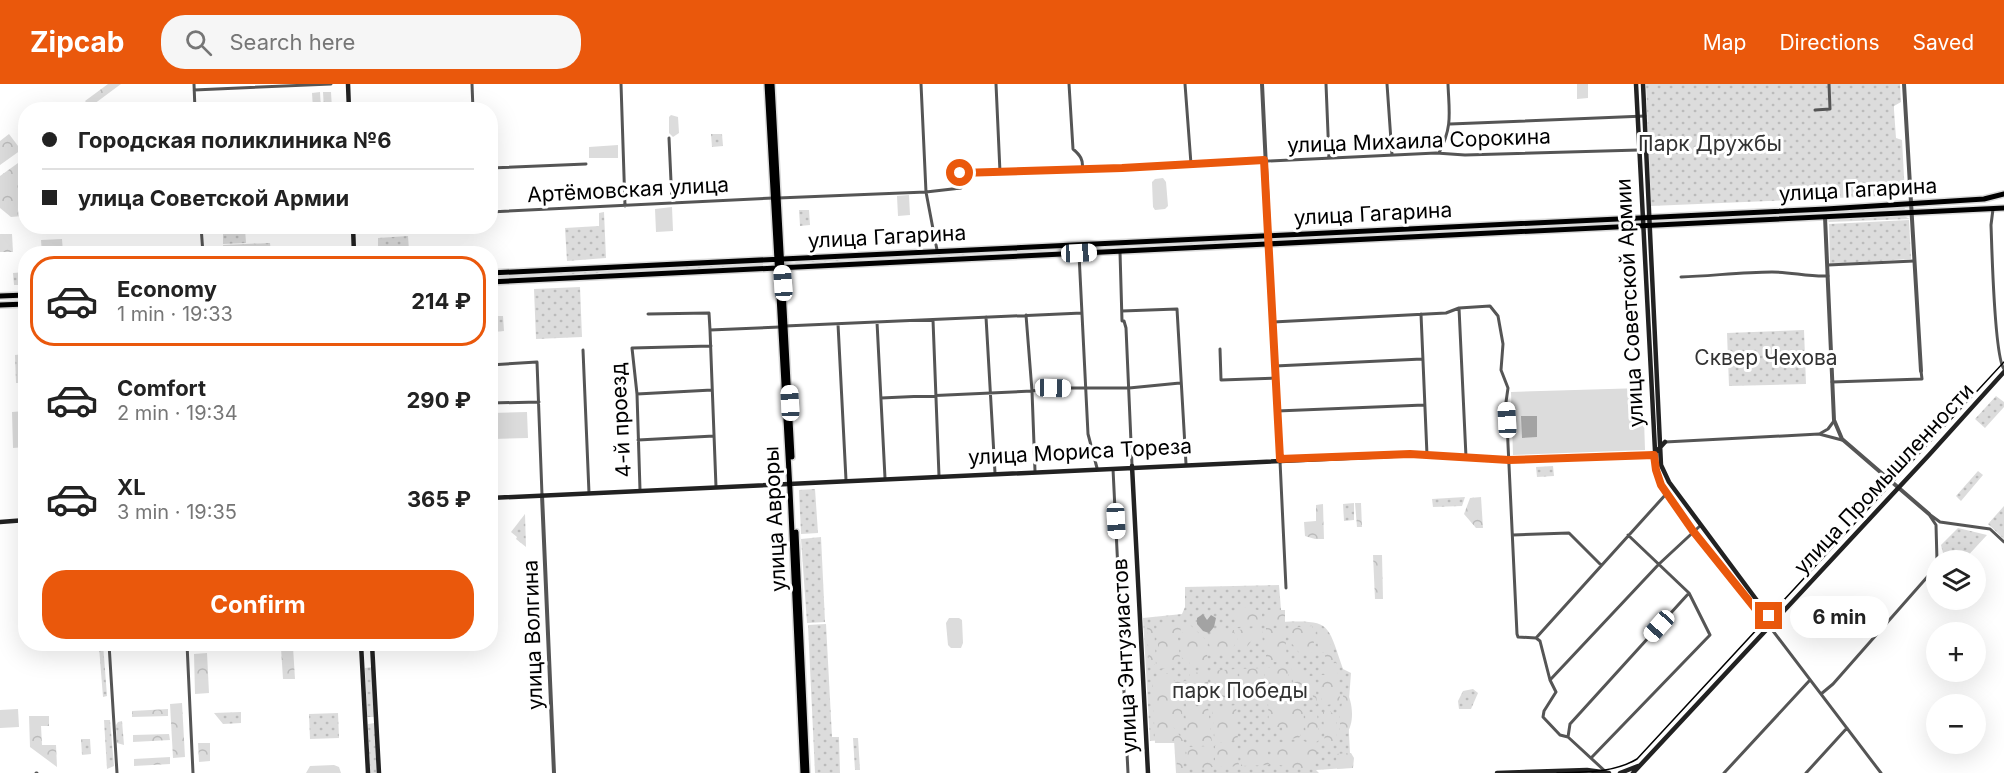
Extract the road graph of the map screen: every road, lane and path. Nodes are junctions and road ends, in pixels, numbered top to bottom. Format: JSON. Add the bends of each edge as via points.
{"nodes":[{"id":1,"x":194,"y":84,"type":"edge"},
{"id":2,"x":331,"y":84,"type":"edge"},
{"id":3,"x":348,"y":84,"type":"edge"},
{"id":4,"x":472,"y":84,"type":"edge"},
{"id":5,"x":621,"y":84,"type":"edge"},
{"id":6,"x":767,"y":84,"type":"edge"},
{"id":7,"x":772,"y":84,"type":"edge"},
{"id":8,"x":921,"y":84,"type":"edge"},
{"id":9,"x":996,"y":84,"type":"edge"},
{"id":10,"x":1069,"y":84,"type":"edge"},
{"id":11,"x":1185,"y":84,"type":"edge"},
{"id":12,"x":1262,"y":84,"type":"edge"},
{"id":13,"x":1326,"y":84,"type":"edge"},
{"id":14,"x":1387,"y":84,"type":"edge"},
{"id":15,"x":1448,"y":84,"type":"edge"},
{"id":16,"x":1636,"y":84,"type":"edge"},
{"id":17,"x":1644,"y":84,"type":"edge"},
{"id":18,"x":1829,"y":84,"type":"edge"},
{"id":19,"x":1904,"y":84,"type":"edge"},
{"id":20,"x":194,"y":90,"type":"junction"},
{"id":21,"x":195,"y":102,"type":"edge"},
{"id":22,"x":349,"y":102,"type":"edge"},
{"id":23,"x":472,"y":102,"type":"edge"},
{"id":24,"x":1815,"y":110,"type":"dead end"},
{"id":25,"x":1638,"y":116,"type":"junction"},
{"id":26,"x":1645,"y":116,"type":"junction"},
{"id":27,"x":1450,"y":124,"type":"junction"},
{"id":28,"x":669,"y":138,"type":"dead end"},
{"id":29,"x":1639,"y":150,"type":"junction"},
{"id":30,"x":1439,"y":153,"type":"junction"},
{"id":31,"x":1392,"y":155,"type":"junction"},
{"id":32,"x":1329,"y":158,"type":"junction"},
{"id":33,"x":1264,"y":160,"type":"junction"},
{"id":34,"x":586,"y":164,"type":"dead end"},
{"id":35,"x":1191,"y":164,"type":"junction"},
{"id":36,"x":498,"y":168,"type":"edge"},
{"id":37,"x":1082,"y":170,"type":"junction"},
{"id":38,"x":1000,"y":172,"type":"junction"},
{"id":39,"x":926,"y":192,"type":"junction"},
{"id":40,"x":2004,"y":194,"type":"edge"},
{"id":41,"x":772,"y":198,"type":"junction"},
{"id":42,"x":672,"y":203,"type":"junction"},
{"id":43,"x":1911,"y":204,"type":"junction"},
{"id":44,"x":625,"y":206,"type":"junction"},
{"id":45,"x":2004,"y":208,"type":"edge"},
{"id":46,"x":1993,"y":209,"type":"junction"},
{"id":47,"x":498,"y":212,"type":"edge"},
{"id":48,"x":1912,"y":212,"type":"junction"},
{"id":49,"x":1642,"y":216,"type":"junction"},
{"id":50,"x":1650,"y":216,"type":"junction"},
{"id":51,"x":1617,"y":217,"type":"junction"},
{"id":52,"x":1825,"y":217,"type":"junction"},
{"id":53,"x":1650,"y":225,"type":"junction"},
{"id":54,"x":1642,"y":226,"type":"junction"},
{"id":55,"x":1618,"y":227,"type":"junction"},
{"id":56,"x":1286,"y":234,"type":"junction"},
{"id":57,"x":1269,"y":235,"type":"junction"},
{"id":58,"x":1269,"y":243,"type":"junction"},
{"id":59,"x":1286,"y":243,"type":"junction"},
{"id":60,"x":1078,"y":244,"type":"junction"},
{"id":61,"x":937,"y":250,"type":"junction"},
{"id":62,"x":1120,"y":251,"type":"junction"},
{"id":63,"x":1079,"y":253,"type":"junction"},
{"id":64,"x":778,"y":259,"type":"junction"},
{"id":65,"x":1914,"y":261,"type":"junction"},
{"id":66,"x":1828,"y":266,"type":"junction"},
{"id":67,"x":779,"y":267,"type":"junction"},
{"id":68,"x":498,"y":273,"type":"edge"},
{"id":69,"x":1828,"y":276,"type":"junction"},
{"id":70,"x":1681,"y":277,"type":"dead end"},
{"id":71,"x":498,"y":282,"type":"edge"},
{"id":72,"x":18,"y":295,"type":"edge"},
{"id":73,"x":0,"y":296,"type":"edge"},
{"id":74,"x":18,"y":304,"type":"edge"},
{"id":75,"x":0,"y":305,"type":"edge"},
{"id":76,"x":1460,"y":309,"type":"junction"},
{"id":77,"x":1122,"y":311,"type":"junction"},
{"id":78,"x":1082,"y":313,"type":"junction"},
{"id":79,"x":648,"y":314,"type":"dead end"},
{"id":80,"x":1421,"y":314,"type":"junction"},
{"id":81,"x":1026,"y":315,"type":"junction"},
{"id":82,"x":986,"y":317,"type":"junction"},
{"id":83,"x":933,"y":320,"type":"junction"},
{"id":84,"x":877,"y":322,"type":"junction"},
{"id":85,"x":1273,"y":322,"type":"junction"},
{"id":86,"x":838,"y":324,"type":"junction"},
{"id":87,"x":782,"y":327,"type":"junction"},
{"id":88,"x":710,"y":330,"type":"junction"},
{"id":89,"x":1655,"y":335,"type":"junction"},
{"id":90,"x":1648,"y":336,"type":"junction"},
{"id":91,"x":711,"y":346,"type":"junction"},
{"id":92,"x":1220,"y":349,"type":"dead end"},
{"id":93,"x":583,"y":350,"type":"dead end"},
{"id":94,"x":1422,"y":358,"type":"junction"},
{"id":95,"x":498,"y":364,"type":"edge"},
{"id":96,"x":1275,"y":366,"type":"junction"},
{"id":97,"x":2004,"y":370,"type":"edge"},
{"id":98,"x":1922,"y":371,"type":"joint"},
{"id":99,"x":1276,"y":378,"type":"junction"},
{"id":100,"x":1832,"y":382,"type":"junction"},
{"id":101,"x":1180,"y":383,"type":"junction"},
{"id":102,"x":1086,"y":388,"type":"junction"},
{"id":103,"x":1129,"y":388,"type":"junction"},
{"id":104,"x":712,"y":390,"type":"junction"},
{"id":105,"x":1032,"y":391,"type":"junction"},
{"id":106,"x":990,"y":393,"type":"junction"},
{"id":107,"x":637,"y":394,"type":"junction"},
{"id":108,"x":936,"y":395,"type":"junction"},
{"id":109,"x":881,"y":398,"type":"junction"},
{"id":110,"x":1651,"y":399,"type":"junction"},
{"id":111,"x":1658,"y":399,"type":"junction"},
{"id":112,"x":539,"y":402,"type":"junction"},
{"id":113,"x":498,"y":403,"type":"edge"},
{"id":114,"x":1424,"y":405,"type":"junction"},
{"id":115,"x":1277,"y":411,"type":"junction"},
{"id":116,"x":1834,"y":420,"type":"junction"},
{"id":117,"x":1814,"y":434,"type":"junction"},
{"id":118,"x":714,"y":436,"type":"junction"},
{"id":119,"x":638,"y":440,"type":"junction"},
{"id":120,"x":1653,"y":440,"type":"junction"},
{"id":121,"x":1846,"y":442,"type":"junction"},
{"id":122,"x":1662,"y":444,"type":"junction"},
{"id":123,"x":1426,"y":455,"type":"junction"},
{"id":124,"x":1652,"y":455,"type":"junction"},
{"id":125,"x":1466,"y":457,"type":"junction"},
{"id":126,"x":1280,"y":459,"type":"junction"},
{"id":127,"x":1509,"y":460,"type":"junction"},
{"id":128,"x":1661,"y":460,"type":"junction"},
{"id":129,"x":1186,"y":464,"type":"junction"},
{"id":130,"x":1132,"y":466,"type":"junction"},
{"id":131,"x":1113,"y":467,"type":"junction"},
{"id":132,"x":1097,"y":468,"type":"junction"},
{"id":133,"x":1035,"y":471,"type":"junction"},
{"id":134,"x":995,"y":473,"type":"junction"},
{"id":135,"x":939,"y":476,"type":"junction"},
{"id":136,"x":885,"y":478,"type":"junction"},
{"id":137,"x":846,"y":480,"type":"junction"},
{"id":138,"x":792,"y":483,"type":"junction"},
{"id":139,"x":716,"y":487,"type":"junction"},
{"id":140,"x":1897,"y":488,"type":"junction"},
{"id":141,"x":640,"y":490,"type":"junction"},
{"id":142,"x":589,"y":493,"type":"junction"},
{"id":143,"x":1667,"y":494,"type":"junction"},
{"id":144,"x":542,"y":495,"type":"junction"},
{"id":145,"x":498,"y":498,"type":"edge"},
{"id":146,"x":1929,"y":514,"type":"junction"},
{"id":147,"x":18,"y":521,"type":"edge"},
{"id":148,"x":0,"y":522,"type":"edge"},
{"id":149,"x":1701,"y":525,"type":"junction"},
{"id":150,"x":1693,"y":531,"type":"junction"},
{"id":151,"x":1513,"y":535,"type":"junction"},
{"id":152,"x":1628,"y":535,"type":"junction"},
{"id":153,"x":2004,"y":542,"type":"edge"},
{"id":154,"x":1719,"y":550,"type":"junction"},
{"id":155,"x":1936,"y":550,"type":"edge"},
{"id":156,"x":1712,"y":556,"type":"junction"},
{"id":157,"x":1659,"y":564,"type":"junction"},
{"id":158,"x":1601,"y":565,"type":"junction"},
{"id":159,"x":1926,"y":578,"type":"edge"},
{"id":160,"x":1286,"y":588,"type":"dead end"},
{"id":161,"x":1689,"y":593,"type":"junction"},
{"id":162,"x":1768,"y":615,"type":"junction"},
{"id":163,"x":1781,"y":615,"type":"junction"},
{"id":164,"x":1770,"y":627,"type":"junction"},
{"id":165,"x":1536,"y":638,"type":"junction"},
{"id":166,"x":109,"y":651,"type":"edge"},
{"id":167,"x":187,"y":651,"type":"edge"},
{"id":168,"x":361,"y":651,"type":"edge"},
{"id":169,"x":372,"y":651,"type":"edge"},
{"id":170,"x":1550,"y":680,"type":"junction"},
{"id":171,"x":1810,"y":680,"type":"junction"},
{"id":172,"x":1821,"y":694,"type":"junction"},
{"id":173,"x":1847,"y":728,"type":"junction"},
{"id":174,"x":1568,"y":737,"type":"junction"},
{"id":175,"x":1592,"y":757,"type":"junction"},
{"id":176,"x":1640,"y":765,"type":"junction"},
{"id":177,"x":1607,"y":772,"type":"edge"},
{"id":178,"x":117,"y":773,"type":"edge"},
{"id":179,"x":193,"y":773,"type":"edge"},
{"id":180,"x":368,"y":773,"type":"edge"},
{"id":181,"x":379,"y":773,"type":"edge"},
{"id":182,"x":554,"y":773,"type":"edge"},
{"id":183,"x":803,"y":773,"type":"edge"},
{"id":184,"x":807,"y":773,"type":"edge"},
{"id":185,"x":1128,"y":773,"type":"edge"},
{"id":186,"x":1148,"y":773,"type":"edge"},
{"id":187,"x":1497,"y":773,"type":"edge"},
{"id":188,"x":1620,"y":773,"type":"edge"},
{"id":189,"x":1633,"y":773,"type":"edge"},
{"id":190,"x":1724,"y":773,"type":"edge"},
{"id":191,"x":1806,"y":773,"type":"edge"},
{"id":192,"x":1881,"y":773,"type":"edge"}],
"edges":[{"from":1,"to":20,"type":"street"},
{"from":2,"to":20,"type":"street"},
{"from":3,"to":22,"type":"main road"},
{"from":4,"to":23,"type":"street"},
{"from":5,"to":44,"type":"street"},
{"from":6,"to":41,"type":"main road","name":"улица Авроры"},
{"from":7,"to":41,"type":"main road","name":"улица Авроры"},
{"from":8,"to":39,"type":"street"},
{"from":9,"to":38,"type":"street"},
{"from":10,"to":37,"type":"street","via":[[1073,149],[1082,160]]},
{"from":11,"to":35,"type":"street"},
{"from":12,"to":33,"type":"street"},
{"from":13,"to":32,"type":"street"},
{"from":14,"to":31,"type":"street"},
{"from":15,"to":27,"type":"street"},
{"from":16,"to":25,"type":"main road","name":"улица Советской Армии"},
{"from":17,"to":26,"type":"main road","name":"улица Советской Армии"},
{"from":18,"to":24,"type":"street","via":[[1830,109]]},
{"from":19,"to":43,"type":"street"},
{"from":20,"to":21,"type":"street"},
{"from":25,"to":26,"type":"street"},
{"from":25,"to":27,"type":"street"},
{"from":25,"to":29,"type":"main road","name":"улица Советской Армии"},
{"from":26,"to":50,"type":"main road","name":"улица Советской Армии"},
{"from":27,"to":30,"type":"street"},
{"from":28,"to":42,"type":"street"},
{"from":29,"to":30,"type":"street","name":"улица Михаила Сорокина"},
{"from":29,"to":49,"type":"main road","name":"улица Советской Армии"},
{"from":30,"to":31,"type":"street","name":"улица Михаила Сорокина"},
{"from":31,"to":32,"type":"street","name":"улица Михаила Сорокина"},
{"from":32,"to":33,"type":"street","name":"улица Михаила Сорокина"},
{"from":33,"to":35,"type":"street","name":"улица Михаила Сорокина"},
{"from":33,"to":57,"type":"street"},
{"from":34,"to":36,"type":"street"},
{"from":35,"to":37,"type":"street","name":"улица Михаила Сорокина"},
{"from":37,"to":38,"type":"street","name":"улица Михаила Сорокина"},
{"from":38,"to":39,"type":"street","name":"улица Михаила Сорокина","via":[[960,173],[961,188]]},
{"from":39,"to":41,"type":"street","name":"Артёмовская улица"},
{"from":39,"to":61,"type":"street"},
{"from":40,"to":43,"type":"main road","name":"улица Гагарина"},
{"from":41,"to":42,"type":"street","name":"Артёмовская улица"},
{"from":41,"to":64,"type":"main road","name":"улица Авроры"},
{"from":42,"to":44,"type":"street","name":"Артёмовская улица"},
{"from":43,"to":48,"type":"street"},
{"from":43,"to":50,"type":"main road","name":"улица Гагарина"},
{"from":44,"to":47,"type":"street","name":"Артёмовская улица"},
{"from":45,"to":46,"type":"main road","name":"улица Гагарина"},
{"from":46,"to":48,"type":"main road","name":"улица Гагарина"},
{"from":46,"to":97,"type":"street","via":[[1996,322]]},
{"from":48,"to":52,"type":"main road","name":"улица Гагарина"},
{"from":48,"to":65,"type":"street"},
{"from":49,"to":50,"type":"main road","name":"улица Гагарина"},
{"from":49,"to":51,"type":"main road","name":"улица Гагарина"},
{"from":49,"to":54,"type":"main road","name":"улица Советской Армии"},
{"from":50,"to":53,"type":"main road","name":"улица Советской Армии"},
{"from":51,"to":55,"type":"main road"},
{"from":51,"to":56,"type":"main road","name":"улица Гагарина"},
{"from":52,"to":53,"type":"main road","name":"улица Гагарина"},
{"from":52,"to":66,"type":"street"},
{"from":53,"to":54,"type":"main road","name":"улица Гагарина"},
{"from":53,"to":89,"type":"main road","name":"улица Советской Армии"},
{"from":54,"to":55,"type":"main road","name":"улица Гагарина"},
{"from":54,"to":90,"type":"main road","name":"улица Советской Армии"},
{"from":55,"to":59,"type":"main road","name":"улица Гагарина"},
{"from":56,"to":57,"type":"main road","name":"улица Гагарина"},
{"from":56,"to":59,"type":"main road"},
{"from":57,"to":58,"type":"street"},
{"from":57,"to":60,"type":"main road","name":"улица Гагарина"},
{"from":58,"to":59,"type":"main road","name":"улица Гагарина"},
{"from":58,"to":62,"type":"main road","name":"улица Гагарина"},
{"from":58,"to":85,"type":"street"},
{"from":60,"to":61,"type":"main road","name":"улица Гагарина"},
{"from":60,"to":63,"type":"main road"},
{"from":61,"to":64,"type":"main road","name":"улица Гагарина"},
{"from":62,"to":63,"type":"main road","name":"улица Гагарина"},
{"from":62,"to":77,"type":"street"},
{"from":63,"to":67,"type":"main road","name":"улица Гагарина"},
{"from":63,"to":78,"type":"street"},
{"from":64,"to":67,"type":"main road","name":"улица Авроры"},
{"from":64,"to":68,"type":"main road","name":"улица Гагарина"},
{"from":65,"to":66,"type":"street"},
{"from":65,"to":98,"type":"street"},
{"from":66,"to":69,"type":"street"},
{"from":67,"to":71,"type":"main road","name":"улица Гагарина"},
{"from":67,"to":87,"type":"main road","name":"улица Авроры"},
{"from":69,"to":70,"type":"street","via":[[1771,272]]},
{"from":69,"to":100,"type":"street"},
{"from":72,"to":73,"type":"main road"},
{"from":74,"to":75,"type":"main road"},
{"from":76,"to":80,"type":"street"},
{"from":76,"to":125,"type":"street"},
{"from":76,"to":127,"type":"street","via":[[1490,306],[1498,316],[1504,346],[1501,370],[1508,388]]},
{"from":77,"to":101,"type":"street","via":[[1177,309]]},
{"from":77,"to":103,"type":"street"},
{"from":78,"to":81,"type":"street"},
{"from":78,"to":102,"type":"street"},
{"from":79,"to":88,"type":"street","via":[[709,313]]},
{"from":80,"to":85,"type":"street"},
{"from":80,"to":94,"type":"street"},
{"from":81,"to":82,"type":"street"},
{"from":81,"to":105,"type":"street"},
{"from":82,"to":83,"type":"street"},
{"from":82,"to":106,"type":"street"},
{"from":83,"to":84,"type":"street"},
{"from":83,"to":108,"type":"street"},
{"from":84,"to":86,"type":"street"},
{"from":84,"to":109,"type":"street"},
{"from":85,"to":96,"type":"street"},
{"from":86,"to":87,"type":"street"},
{"from":86,"to":137,"type":"street"},
{"from":87,"to":88,"type":"street"},
{"from":87,"to":138,"type":"main road","name":"улица Авроры"},
{"from":88,"to":91,"type":"street"},
{"from":89,"to":90,"type":"main road"},
{"from":89,"to":111,"type":"main road","name":"улица Советской Армии"},
{"from":90,"to":110,"type":"main road","name":"улица Советской Армии"},
{"from":91,"to":104,"type":"street"},
{"from":91,"to":107,"type":"street","name":"4-й проезд","via":[[632,348]]},
{"from":92,"to":99,"type":"street","via":[[1221,380]]},
{"from":93,"to":142,"type":"street"},
{"from":94,"to":96,"type":"street"},
{"from":94,"to":114,"type":"street"},
{"from":95,"to":112,"type":"street","via":[[537,362]]},
{"from":96,"to":99,"type":"street"},
{"from":97,"to":140,"type":"main road","name":"улица Промышленности"},
{"from":98,"to":100,"type":"street","via":[[1922,379]]},
{"from":99,"to":115,"type":"street"},
{"from":100,"to":116,"type":"street"},
{"from":101,"to":103,"type":"street"},
{"from":101,"to":129,"type":"street"},
{"from":102,"to":103,"type":"street"},
{"from":102,"to":105,"type":"street"},
{"from":102,"to":132,"type":"street","via":[[1089,441]]},
{"from":103,"to":130,"type":"street"},
{"from":104,"to":107,"type":"street"},
{"from":104,"to":118,"type":"street"},
{"from":105,"to":106,"type":"street"},
{"from":105,"to":133,"type":"street"},
{"from":106,"to":108,"type":"street"},
{"from":106,"to":134,"type":"street"},
{"from":107,"to":119,"type":"street","name":"4-й проезд"},
{"from":108,"to":109,"type":"street"},
{"from":108,"to":135,"type":"street"},
{"from":109,"to":136,"type":"street"},
{"from":110,"to":111,"type":"main road"},
{"from":110,"to":120,"type":"main road","name":"улица Советской Армии"},
{"from":111,"to":122,"type":"main road","name":"улица Советской Армии"},
{"from":112,"to":113,"type":"street"},
{"from":112,"to":144,"type":"street"},
{"from":114,"to":115,"type":"street"},
{"from":114,"to":123,"type":"street"},
{"from":115,"to":126,"type":"street"},
{"from":116,"to":117,"type":"street","via":[[1826,431]]},
{"from":116,"to":121,"type":"street"},
{"from":117,"to":121,"type":"street"},
{"from":117,"to":122,"type":"street"},
{"from":118,"to":119,"type":"street"},
{"from":118,"to":139,"type":"street"},
{"from":119,"to":141,"type":"street","name":"4-й проезд"},
{"from":120,"to":122,"type":"main road"},
{"from":120,"to":124,"type":"main road","name":"улица Советской Армии"},
{"from":121,"to":140,"type":"street"},
{"from":122,"to":124,"type":"main road"},
{"from":122,"to":128,"type":"main road","name":"улица Советской Армии"},
{"from":123,"to":125,"type":"main road","name":"улица Мориса Тореза"},
{"from":123,"to":126,"type":"main road","name":"улица Мориса Тореза"},
{"from":124,"to":127,"type":"main road","name":"улица Мориса Тореза"},
{"from":124,"to":128,"type":"main road"},
{"from":124,"to":143,"type":"main road","name":"улица Советской Армии"},
{"from":125,"to":127,"type":"main road","name":"улица Мориса Тореза"},
{"from":126,"to":129,"type":"main road","name":"улица Мориса Тореза"},
{"from":126,"to":160,"type":"street"},
{"from":127,"to":151,"type":"street"},
{"from":128,"to":149,"type":"main road","name":"улица Советской Армии","via":[[1669,482]]},
{"from":129,"to":130,"type":"main road","name":"улица Мориса Тореза"},
{"from":130,"to":131,"type":"main road","name":"улица Мориса Тореза"},
{"from":130,"to":186,"type":"main road","name":"улица Энтузиастов"},
{"from":131,"to":132,"type":"main road","name":"улица Мориса Тореза"},
{"from":131,"to":185,"type":"street","name":"улица Энтузиастов"},
{"from":132,"to":133,"type":"main road","name":"улица Мориса Тореза"},
{"from":133,"to":134,"type":"main road","name":"улица Мориса Тореза"},
{"from":134,"to":135,"type":"main road","name":"улица Мориса Тореза"},
{"from":135,"to":136,"type":"main road","name":"улица Мориса Тореза"},
{"from":136,"to":137,"type":"main road","name":"улица Мориса Тореза"},
{"from":137,"to":138,"type":"main road","name":"улица Мориса Тореза"},
{"from":138,"to":139,"type":"main road","name":"улица Мориса Тореза"},
{"from":138,"to":183,"type":"main road","name":"улица Авроры"},
{"from":138,"to":184,"type":"main road","name":"улица Авроры"},
{"from":139,"to":141,"type":"main road","name":"улица Мориса Тореза"},
{"from":140,"to":146,"type":"street"},
{"from":140,"to":163,"type":"main road","name":"улица Промышленности"},
{"from":141,"to":142,"type":"main road","name":"улица Мориса Тореза"},
{"from":142,"to":144,"type":"main road","name":"улица Мориса Тореза"},
{"from":143,"to":150,"type":"main road","name":"улица Советской Армии"},
{"from":143,"to":152,"type":"street"},
{"from":144,"to":145,"type":"main road","name":"улица Мориса Тореза"},
{"from":144,"to":182,"type":"street","name":"улица Волгина"},
{"from":146,"to":153,"type":"street","via":[[1940,522],[1990,529]]},
{"from":146,"to":155,"type":"street","via":[[1936,525]]},
{"from":147,"to":148,"type":"main road"},
{"from":149,"to":150,"type":"street"},
{"from":149,"to":154,"type":"main road","name":"улица Советской Армии"},
{"from":150,"to":156,"type":"main road","name":"улица Советской Армии"},
{"from":150,"to":157,"type":"street"},
{"from":151,"to":158,"type":"street","via":[[1569,533]]},
{"from":151,"to":165,"type":"street","via":[[1517,634]]},
{"from":152,"to":157,"type":"street"},
{"from":152,"to":158,"type":"street"},
{"from":154,"to":156,"type":"main road"},
{"from":154,"to":162,"type":"main road","name":"улица Советской Армии"},
{"from":156,"to":164,"type":"main road","name":"улица Советской Армии"},
{"from":157,"to":161,"type":"street"},
{"from":157,"to":170,"type":"street"},
{"from":158,"to":165,"type":"street"},
{"from":159,"to":172,"type":"street"},
{"from":161,"to":174,"type":"street","via":[[1570,724]]},
{"from":161,"to":175,"type":"street","via":[[1710,635]]},
{"from":162,"to":163,"type":"main road"},
{"from":162,"to":164,"type":"main road","name":"улица Советской Армии"},
{"from":163,"to":164,"type":"main road","name":"улица Промышленности"},
{"from":164,"to":171,"type":"street","name":"улица Советской Армии"},
{"from":164,"to":176,"type":"main road","name":"улица Промышленности"},
{"from":165,"to":170,"type":"street"},
{"from":166,"to":178,"type":"street"},
{"from":167,"to":179,"type":"street"},
{"from":168,"to":180,"type":"main road"},
{"from":169,"to":181,"type":"main road"},
{"from":170,"to":174,"type":"street","via":[[1556,692],[1543,717],[1560,735]]},
{"from":171,"to":172,"type":"street","name":"улица Советской Армии"},
{"from":171,"to":190,"type":"street"},
{"from":172,"to":173,"type":"street","name":"улица Советской Армии"},
{"from":173,"to":191,"type":"street"},
{"from":173,"to":192,"type":"street","name":"улица Советской Армии"},
{"from":174,"to":175,"type":"street"},
{"from":175,"to":177,"type":"street"},
{"from":176,"to":188,"type":"main road","name":"улица Промышленности"},
{"from":176,"to":189,"type":"main road","name":"улица Промышленности"},
{"from":177,"to":187,"type":"main road"}]}
